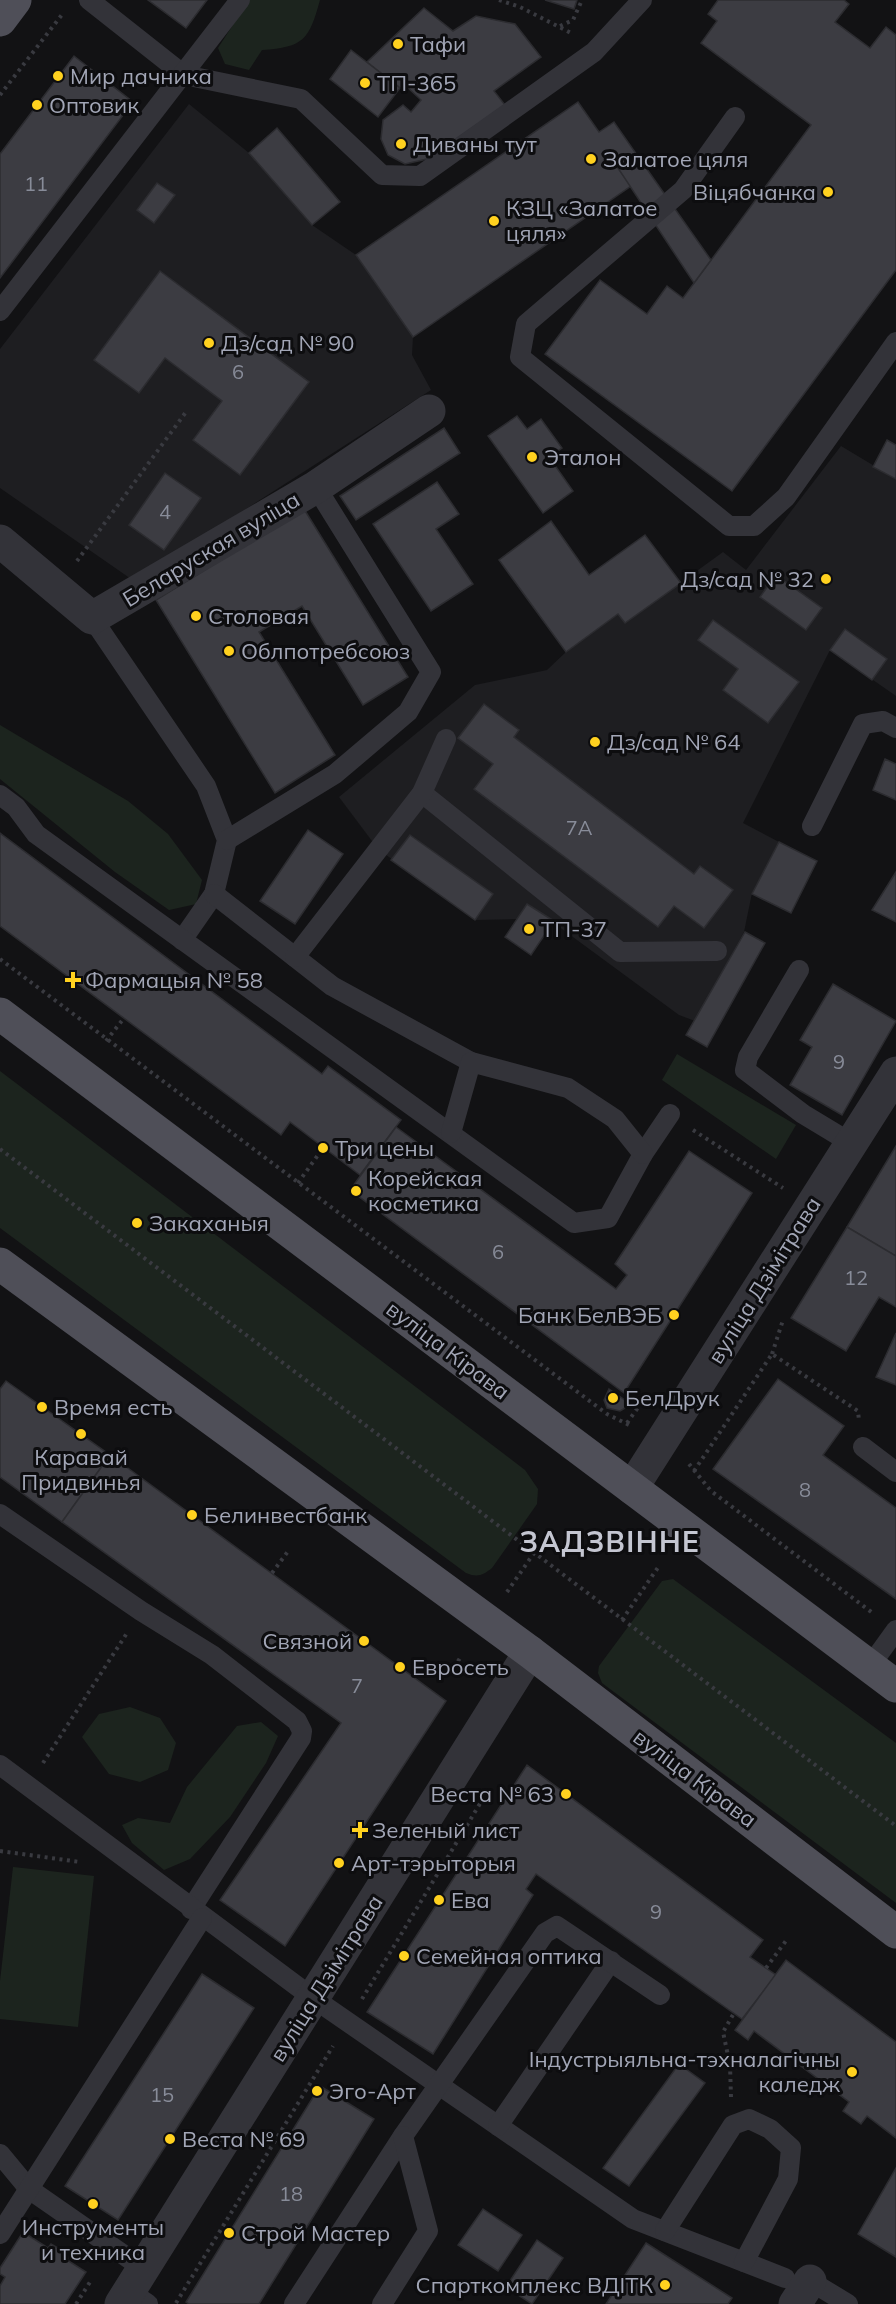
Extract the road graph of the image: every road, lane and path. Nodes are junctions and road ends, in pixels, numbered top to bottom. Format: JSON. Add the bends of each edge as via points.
{"nodes":[{"id":1,"x":15,"y":0,"type":"edge"},
{"id":2,"x":89,"y":0,"type":"edge"},
{"id":3,"x":240,"y":0,"type":"edge"},
{"id":4,"x":499,"y":0,"type":"edge"},
{"id":5,"x":582,"y":0,"type":"edge"},
{"id":6,"x":642,"y":0,"type":"edge"},
{"id":7,"x":67,"y":9,"type":"dead end"},
{"id":8,"x":0,"y":20,"type":"edge"},
{"id":9,"x":559,"y":26,"type":"junction"},
{"id":10,"x":594,"y":52,"type":"junction"},
{"id":11,"x":184,"y":75,"type":"junction"},
{"id":12,"x":0,"y":95,"type":"edge"},
{"id":13,"x":735,"y":117,"type":"dead end"},
{"id":14,"x":0,"y":311,"type":"edge"},
{"id":15,"x":896,"y":342,"type":"edge"},
{"id":16,"x":429,"y":411,"type":"dead end"},
{"id":17,"x":186,"y":412,"type":"dead end"},
{"id":18,"x":316,"y":487,"type":"junction"},
{"id":19,"x":0,"y":541,"type":"edge"},
{"id":20,"x":56,"y":588,"type":"junction"},
{"id":21,"x":92,"y":618,"type":"junction"},
{"id":22,"x":896,"y":728,"type":"edge"},
{"id":23,"x":446,"y":740,"type":"dead end"},
{"id":24,"x":422,"y":793,"type":"junction"},
{"id":25,"x":0,"y":795,"type":"edge"},
{"id":26,"x":812,"y":826,"type":"dead end"},
{"id":27,"x":227,"y":840,"type":"junction"},
{"id":28,"x":214,"y":894,"type":"junction"},
{"id":29,"x":182,"y":940,"type":"junction"},
{"id":30,"x":717,"y":951,"type":"dead end"},
{"id":31,"x":295,"y":957,"type":"junction"},
{"id":32,"x":0,"y":959,"type":"edge"},
{"id":33,"x":799,"y":970,"type":"dead end"},
{"id":34,"x":0,"y":1014,"type":"edge"},
{"id":35,"x":124,"y":1018,"type":"dead end"},
{"id":36,"x":106,"y":1041,"type":"junction"},
{"id":37,"x":471,"y":1062,"type":"junction"},
{"id":38,"x":896,"y":1073,"type":"edge"},
{"id":39,"x":670,"y":1114,"type":"joint"},
{"id":40,"x":451,"y":1133,"type":"junction"},
{"id":41,"x":851,"y":1143,"type":"junction"},
{"id":42,"x":323,"y":1148,"type":"dead end"},
{"id":43,"x":0,"y":1149,"type":"edge"},
{"id":44,"x":643,"y":1154,"type":"junction"},
{"id":45,"x":298,"y":1183,"type":"junction"},
{"id":46,"x":789,"y":1192,"type":"dead end"},
{"id":47,"x":0,"y":1264,"type":"edge"},
{"id":48,"x":637,"y":1430,"type":"dead end"},
{"id":49,"x":862,"y":1448,"type":"joint"},
{"id":50,"x":689,"y":1464,"type":"dead end"},
{"id":51,"x":694,"y":1471,"type":"junction"},
{"id":52,"x":896,"y":1472,"type":"edge"},
{"id":53,"x":632,"y":1488,"type":"junction"},
{"id":54,"x":0,"y":1514,"type":"edge"},
{"id":55,"x":289,"y":1550,"type":"dead end"},
{"id":56,"x":534,"y":1553,"type":"junction"},
{"id":57,"x":659,"y":1566,"type":"dead end"},
{"id":58,"x":272,"y":1573,"type":"dead end"},
{"id":59,"x":501,"y":1600,"type":"dead end"},
{"id":60,"x":141,"y":1611,"type":"junction"},
{"id":61,"x":622,"y":1620,"type":"junction"},
{"id":62,"x":896,"y":1630,"type":"edge"},
{"id":63,"x":530,"y":1652,"type":"junction"},
{"id":64,"x":460,"y":1658,"type":"dead end"},
{"id":65,"x":870,"y":1666,"type":"junction"},
{"id":66,"x":450,"y":1674,"type":"dead end"},
{"id":67,"x":896,"y":1686,"type":"edge"},
{"id":68,"x":0,"y":1765,"type":"edge"},
{"id":69,"x":28,"y":1787,"type":"junction"},
{"id":70,"x":896,"y":1826,"type":"edge"},
{"id":71,"x":0,"y":1851,"type":"edge"},
{"id":72,"x":138,"y":1869,"type":"junction"},
{"id":73,"x":197,"y":1914,"type":"junction"},
{"id":74,"x":896,"y":1932,"type":"edge"},
{"id":75,"x":788,"y":1938,"type":"dead end"},
{"id":76,"x":611,"y":1961,"type":"junction"},
{"id":77,"x":766,"y":1968,"type":"dead end"},
{"id":78,"x":660,"y":1995,"type":"dead end"},
{"id":79,"x":313,"y":1998,"type":"junction"},
{"id":80,"x":734,"y":2013,"type":"dead end"},
{"id":81,"x":440,"y":2085,"type":"junction"},
{"id":82,"x":732,"y":2125,"type":"junction"},
{"id":83,"x":498,"y":2126,"type":"junction"},
{"id":84,"x":403,"y":2136,"type":"junction"},
{"id":85,"x":0,"y":2154,"type":"edge"},
{"id":86,"x":29,"y":2189,"type":"junction"},
{"id":87,"x":665,"y":2232,"type":"junction"},
{"id":88,"x":0,"y":2234,"type":"edge"},
{"id":89,"x":744,"y":2262,"type":"junction"},
{"id":90,"x":797,"y":2288,"type":"edge"},
{"id":91,"x":136,"y":2292,"type":"edge"},
{"id":92,"x":294,"y":2304,"type":"edge"},
{"id":93,"x":382,"y":2304,"type":"edge"},
{"id":94,"x":848,"y":2304,"type":"edge"}],
"edges":[{"from":1,"to":8,"type":"main road"},
{"from":2,"to":11,"type":"lane"},
{"from":3,"to":11,"type":"lane"},
{"from":4,"to":9,"type":"path"},
{"from":5,"to":9,"type":"path","via":[[573,20]]},
{"from":6,"to":10,"type":"lane"},
{"from":7,"to":12,"type":"path"},
{"from":9,"to":10,"type":"path"},
{"from":10,"to":11,"type":"lane","via":[[420,177],[382,175],[301,99]]},
{"from":11,"to":14,"type":"lane"},
{"from":13,"to":15,"type":"lane","via":[[683,190],[526,324],[520,357],[729,526],[754,526],[786,497]]},
{"from":16,"to":18,"type":"street","name":"Беларуская вуліца"},
{"from":17,"to":20,"type":"path"},
{"from":18,"to":21,"type":"street","name":"Беларуская вуліца"},
{"from":18,"to":27,"type":"lane","via":[[430,672],[408,712],[335,774]]},
{"from":19,"to":20,"type":"street"},
{"from":20,"to":21,"type":"street"},
{"from":21,"to":27,"type":"lane","via":[[206,786]]},
{"from":22,"to":26,"type":"lane","via":[[883,721],[863,724]]},
{"from":23,"to":24,"type":"lane"},
{"from":24,"to":30,"type":"lane","via":[[620,952]]},
{"from":24,"to":31,"type":"lane"},
{"from":25,"to":29,"type":"lane","via":[[16,807],[36,834]]},
{"from":27,"to":28,"type":"lane"},
{"from":28,"to":29,"type":"lane"},
{"from":28,"to":31,"type":"lane"},
{"from":29,"to":40,"type":"lane"},
{"from":31,"to":37,"type":"lane","via":[[332,986]]},
{"from":32,"to":36,"type":"path"},
{"from":33,"to":41,"type":"lane","via":[[748,1057],[745,1070],[803,1114]]},
{"from":34,"to":53,"type":"main road","name":"вуліца Кірава"},
{"from":35,"to":36,"type":"path"},
{"from":36,"to":45,"type":"path"},
{"from":37,"to":40,"type":"lane"},
{"from":37,"to":44,"type":"lane","via":[[568,1088],[615,1119]]},
{"from":38,"to":41,"type":"street","name":"вуліца Дзімітрава"},
{"from":39,"to":44,"type":"lane"},
{"from":39,"to":46,"type":"path"},
{"from":40,"to":44,"type":"lane","via":[[574,1222],[608,1218]]},
{"from":41,"to":53,"type":"street","name":"вуліца Дзімітрава"},
{"from":42,"to":45,"type":"path"},
{"from":43,"to":56,"type":"path"},
{"from":45,"to":48,"type":"path","via":[[607,1414]]},
{"from":47,"to":63,"type":"main road","name":"вуліца Кірава"},
{"from":49,"to":51,"type":"path","via":[[858,1411],[772,1354]]},
{"from":49,"to":52,"type":"lane"},
{"from":50,"to":51,"type":"path"},
{"from":51,"to":62,"type":"path","via":[[711,1491]]},
{"from":53,"to":65,"type":"main road","name":"вуліца Кірава"},
{"from":54,"to":60,"type":"lane"},
{"from":55,"to":58,"type":"path"},
{"from":56,"to":59,"type":"path"},
{"from":56,"to":61,"type":"path"},
{"from":57,"to":61,"type":"path"},
{"from":60,"to":69,"type":"path"},
{"from":60,"to":73,"type":"lane","via":[[229,1668],[297,1721],[302,1731]]},
{"from":61,"to":70,"type":"path"},
{"from":62,"to":65,"type":"lane"},
{"from":63,"to":74,"type":"main road","name":"вуліца Кірава"},
{"from":63,"to":79,"type":"street","name":"вуліца Дзімітрава"},
{"from":64,"to":66,"type":"path"},
{"from":65,"to":67,"type":"main road","name":"вуліца Кірава"},
{"from":68,"to":69,"type":"lane"},
{"from":69,"to":72,"type":"lane"},
{"from":71,"to":72,"type":"path"},
{"from":72,"to":73,"type":"lane"},
{"from":73,"to":79,"type":"lane"},
{"from":73,"to":86,"type":"lane"},
{"from":75,"to":77,"type":"path"},
{"from":76,"to":78,"type":"lane"},
{"from":76,"to":81,"type":"lane","via":[[557,1926],[545,1933]]},
{"from":76,"to":83,"type":"lane"},
{"from":79,"to":81,"type":"lane"},
{"from":79,"to":91,"type":"street","name":"вуліца Дзімітрава"},
{"from":80,"to":82,"type":"path","via":[[723,2032],[730,2065]]},
{"from":81,"to":83,"type":"lane"},
{"from":81,"to":84,"type":"lane"},
{"from":82,"to":87,"type":"lane"},
{"from":82,"to":89,"type":"lane","via":[[749,2119],[770,2129],[791,2148],[788,2179]]},
{"from":83,"to":87,"type":"lane","via":[[633,2219]]},
{"from":84,"to":92,"type":"lane"},
{"from":84,"to":93,"type":"lane","via":[[428,2231]]},
{"from":85,"to":86,"type":"lane"},
{"from":86,"to":88,"type":"lane"},
{"from":86,"to":91,"type":"lane"},
{"from":87,"to":89,"type":"lane"},
{"from":89,"to":90,"type":"lane"},
{"from":90,"to":94,"type":"lane"}]}
